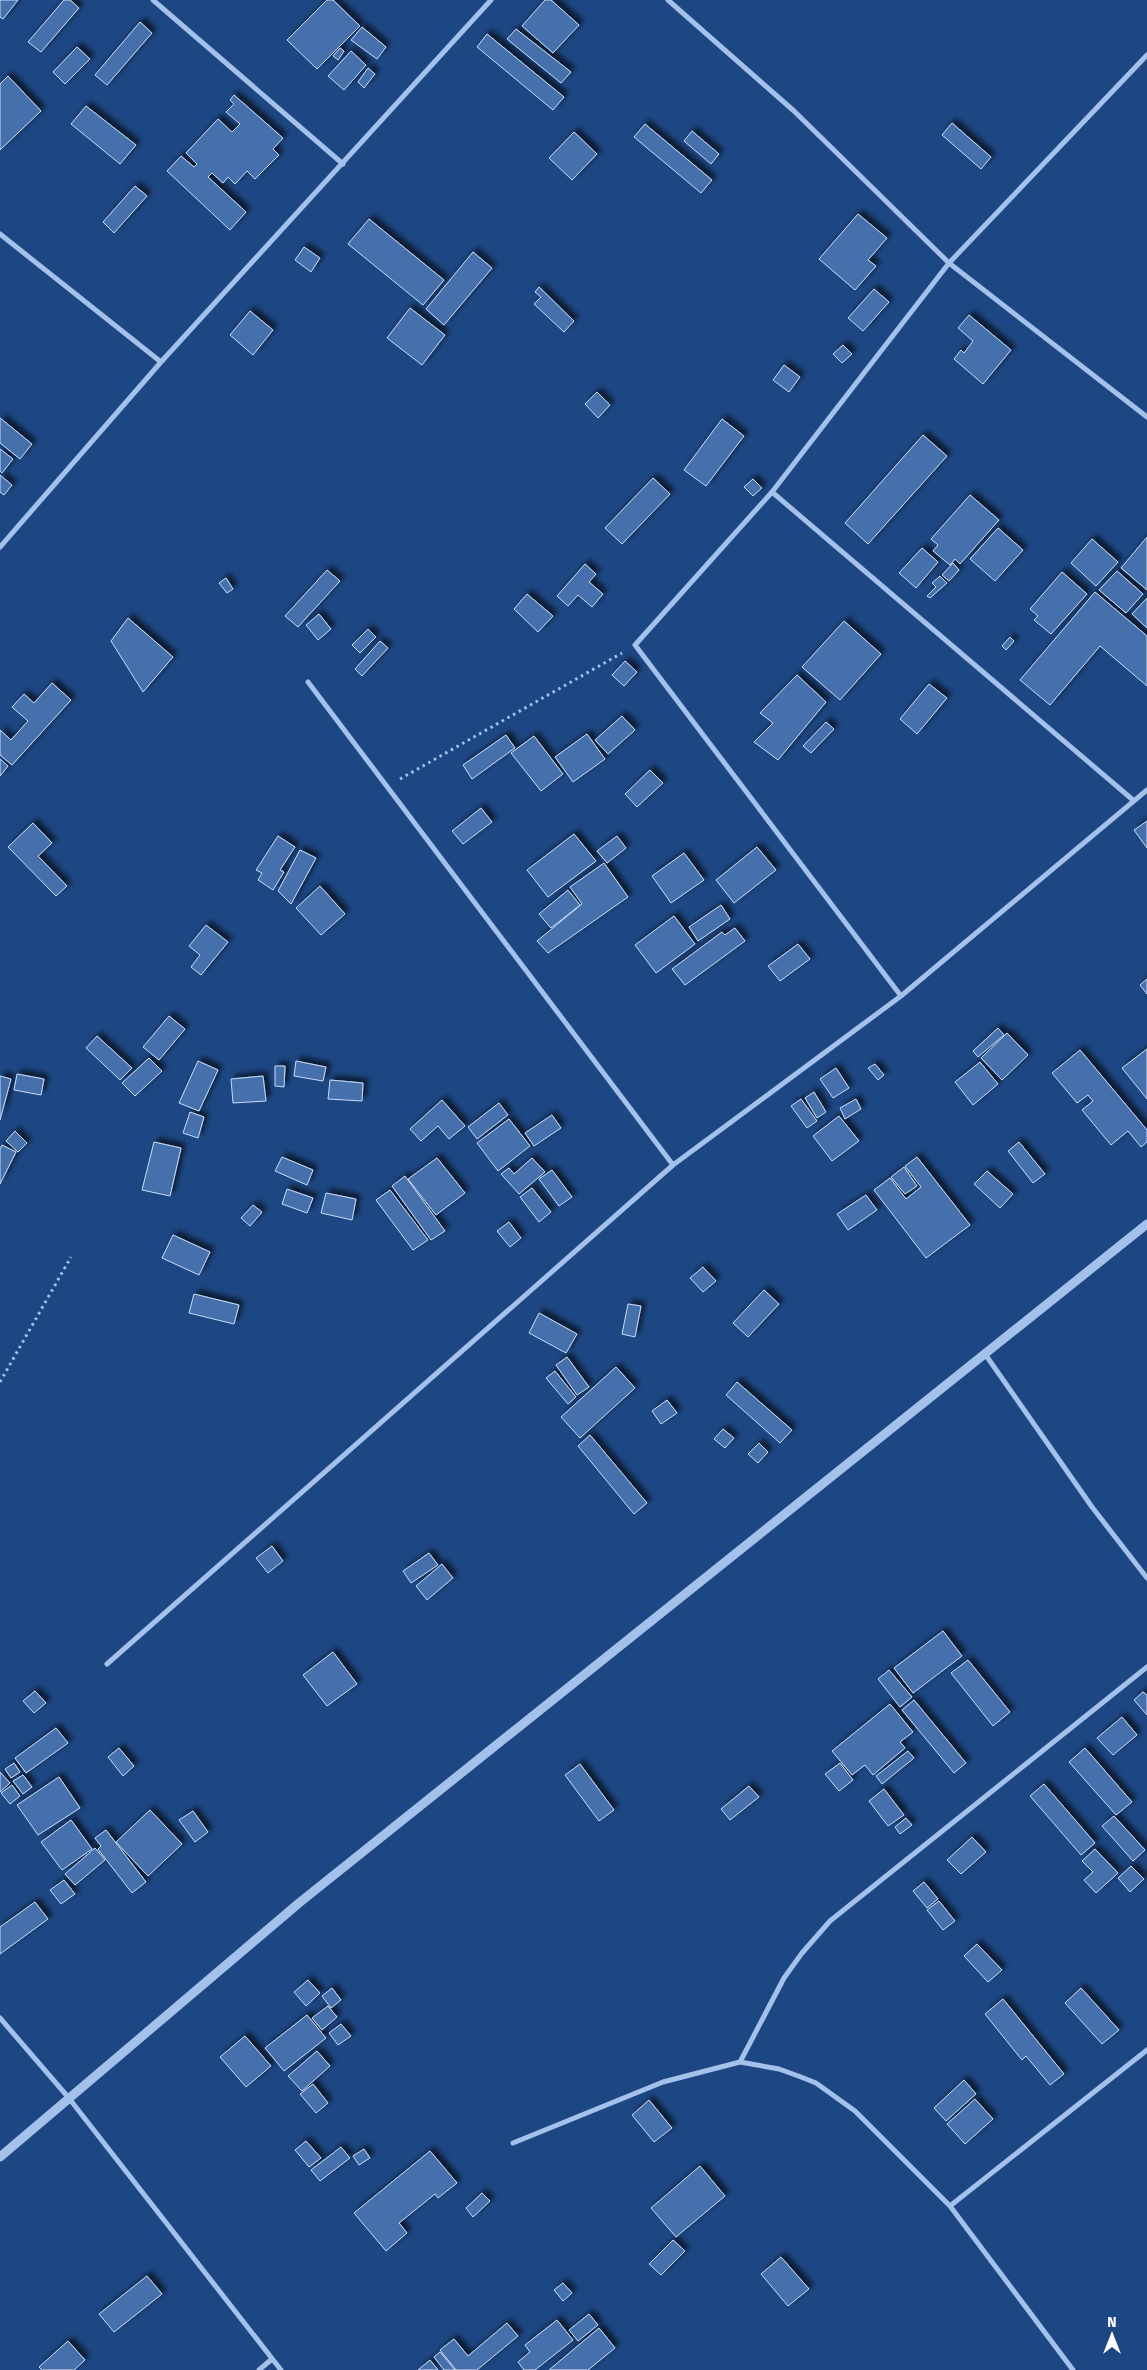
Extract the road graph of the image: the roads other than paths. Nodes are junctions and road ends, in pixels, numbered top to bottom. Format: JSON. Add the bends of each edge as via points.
{"nodes":[{"id":1,"x":153,"y":0,"type":"edge"},
{"id":2,"x":492,"y":0,"type":"edge"},
{"id":3,"x":668,"y":0,"type":"edge"},
{"id":4,"x":1147,"y":55,"type":"edge"},
{"id":5,"x":342,"y":164,"type":"junction"},
{"id":6,"x":0,"y":234,"type":"edge"},
{"id":7,"x":949,"y":263,"type":"junction"},
{"id":8,"x":161,"y":362,"type":"junction"},
{"id":9,"x":1147,"y":417,"type":"edge"},
{"id":10,"x":772,"y":492,"type":"junction"},
{"id":11,"x":0,"y":547,"type":"edge"},
{"id":12,"x":308,"y":682,"type":"dead end"},
{"id":13,"x":1147,"y":790,"type":"edge"},
{"id":14,"x":1133,"y":800,"type":"junction"},
{"id":15,"x":901,"y":996,"type":"junction"},
{"id":16,"x":672,"y":1165,"type":"junction"},
{"id":17,"x":1147,"y":1224,"type":"edge"},
{"id":18,"x":985,"y":1354,"type":"junction"},
{"id":19,"x":1147,"y":1578,"type":"edge"},
{"id":20,"x":107,"y":1664,"type":"dead end"},
{"id":21,"x":1147,"y":1667,"type":"edge"},
{"id":22,"x":0,"y":2018,"type":"edge"},
{"id":23,"x":1147,"y":2050,"type":"edge"},
{"id":24,"x":740,"y":2062,"type":"junction"},
{"id":25,"x":68,"y":2097,"type":"junction"},
{"id":26,"x":513,"y":2142,"type":"dead end"},
{"id":27,"x":0,"y":2157,"type":"edge"},
{"id":28,"x":950,"y":2206,"type":"junction"},
{"id":29,"x":272,"y":2359,"type":"junction"},
{"id":30,"x":259,"y":2370,"type":"edge"},
{"id":31,"x":281,"y":2370,"type":"edge"},
{"id":32,"x":1073,"y":2370,"type":"edge"}],
"edges":[{"from":1,"to":5,"type":"street"},
{"from":2,"to":5,"type":"street"},
{"from":3,"to":7,"type":"street","via":[[794,111]]},
{"from":4,"to":7,"type":"street"},
{"from":5,"to":8,"type":"street"},
{"from":6,"to":8,"type":"street"},
{"from":7,"to":9,"type":"street"},
{"from":7,"to":10,"type":"street"},
{"from":8,"to":11,"type":"street"},
{"from":10,"to":14,"type":"street"},
{"from":10,"to":15,"type":"street","via":[[635,646]]},
{"from":12,"to":16,"type":"street"},
{"from":13,"to":14,"type":"street"},
{"from":14,"to":15,"type":"street"},
{"from":15,"to":16,"type":"street"},
{"from":16,"to":20,"type":"street"},
{"from":17,"to":18,"type":"street"},
{"from":18,"to":19,"type":"street","via":[[1092,1507]]},
{"from":18,"to":25,"type":"street","via":[[299,1903]]},
{"from":21,"to":24,"type":"street","via":[[830,1921],[784,1978]]},
{"from":22,"to":25,"type":"street"},
{"from":23,"to":28,"type":"street"},
{"from":24,"to":26,"type":"street","via":[[663,2082]]},
{"from":24,"to":28,"type":"street","via":[[779,2069],[816,2084],[855,2112]]},
{"from":25,"to":27,"type":"street"},
{"from":25,"to":29,"type":"street"},
{"from":28,"to":32,"type":"street"},
{"from":29,"to":30,"type":"street"},
{"from":29,"to":31,"type":"street"}]}
